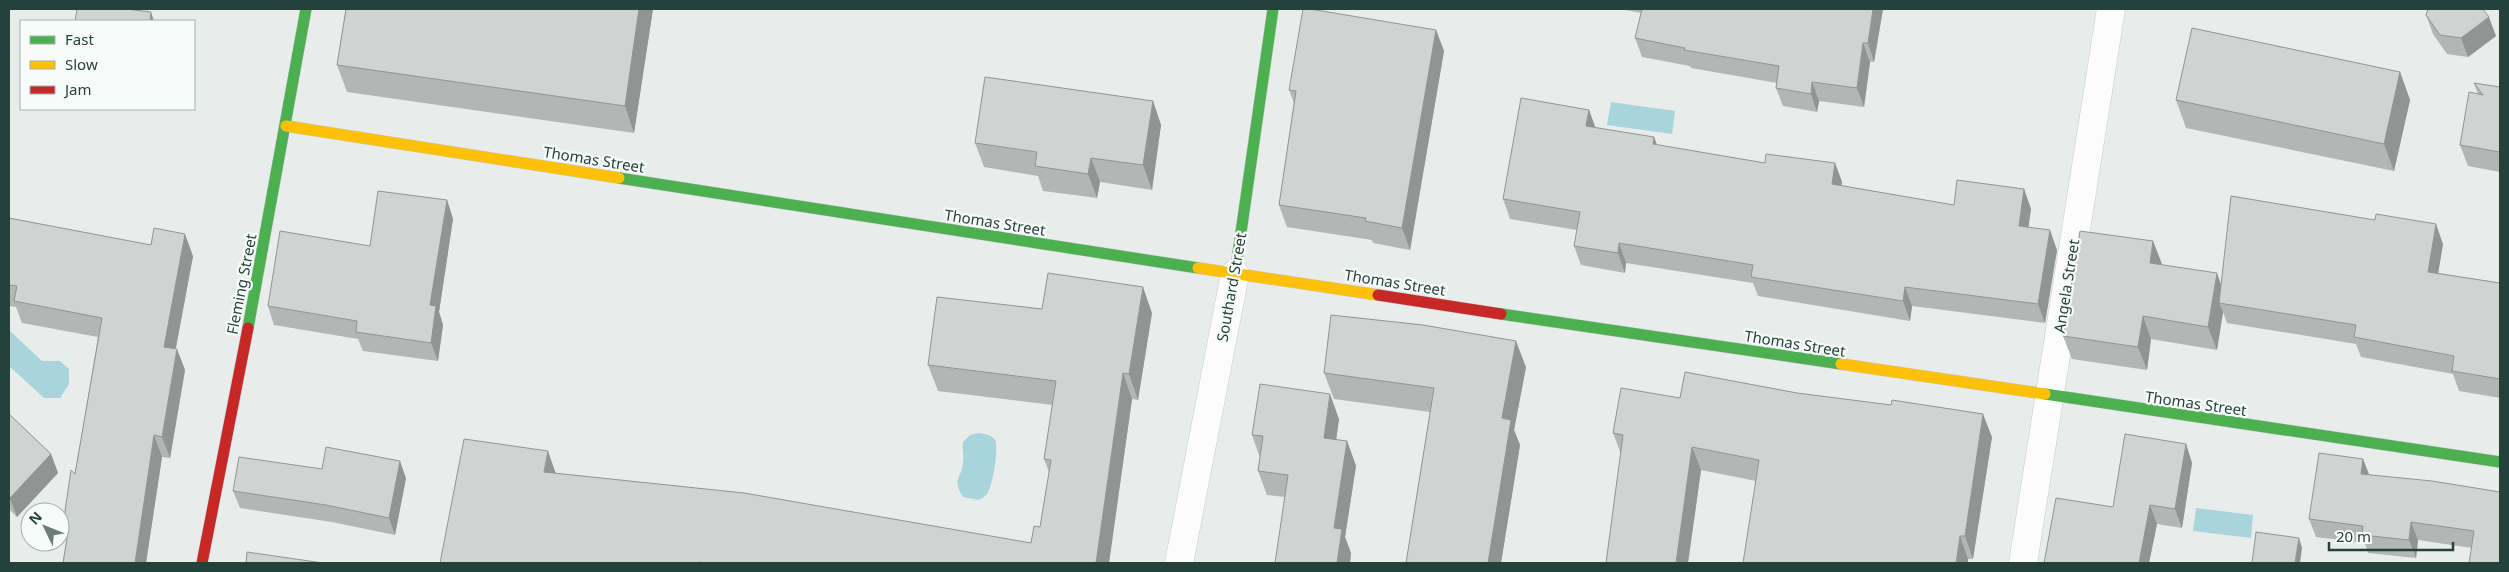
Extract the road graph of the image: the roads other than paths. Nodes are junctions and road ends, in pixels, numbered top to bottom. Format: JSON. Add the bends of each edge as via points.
{"nodes":[{"id":1,"x":306,"y":9,"type":"edge"},
{"id":2,"x":1273,"y":9,"type":"edge"},
{"id":3,"x":2112,"y":9,"type":"edge"},
{"id":4,"x":286,"y":126,"type":"junction"},
{"id":5,"x":1235,"y":274,"type":"junction"},
{"id":6,"x":2048,"y":396,"type":"junction"},
{"id":7,"x":2500,"y":462,"type":"edge"},
{"id":8,"x":202,"y":563,"type":"edge"},
{"id":9,"x":1178,"y":563,"type":"edge"},
{"id":10,"x":2023,"y":563,"type":"edge"}],
"edges":[{"from":1,"to":4,"type":"street","name":"Fleming Street"},
{"from":2,"to":5,"type":"street","name":"Southard Street"},
{"from":3,"to":6,"type":"street","name":"Angela Street"},
{"from":4,"to":5,"type":"street","name":"Thomas Street"},
{"from":4,"to":8,"type":"street","name":"Fleming Street"},
{"from":5,"to":6,"type":"street","name":"Thomas Street"},
{"from":5,"to":9,"type":"street","name":"Southard Street"},
{"from":6,"to":7,"type":"street","name":"Thomas Street"},
{"from":6,"to":10,"type":"street","name":"Angela Street"}]}
